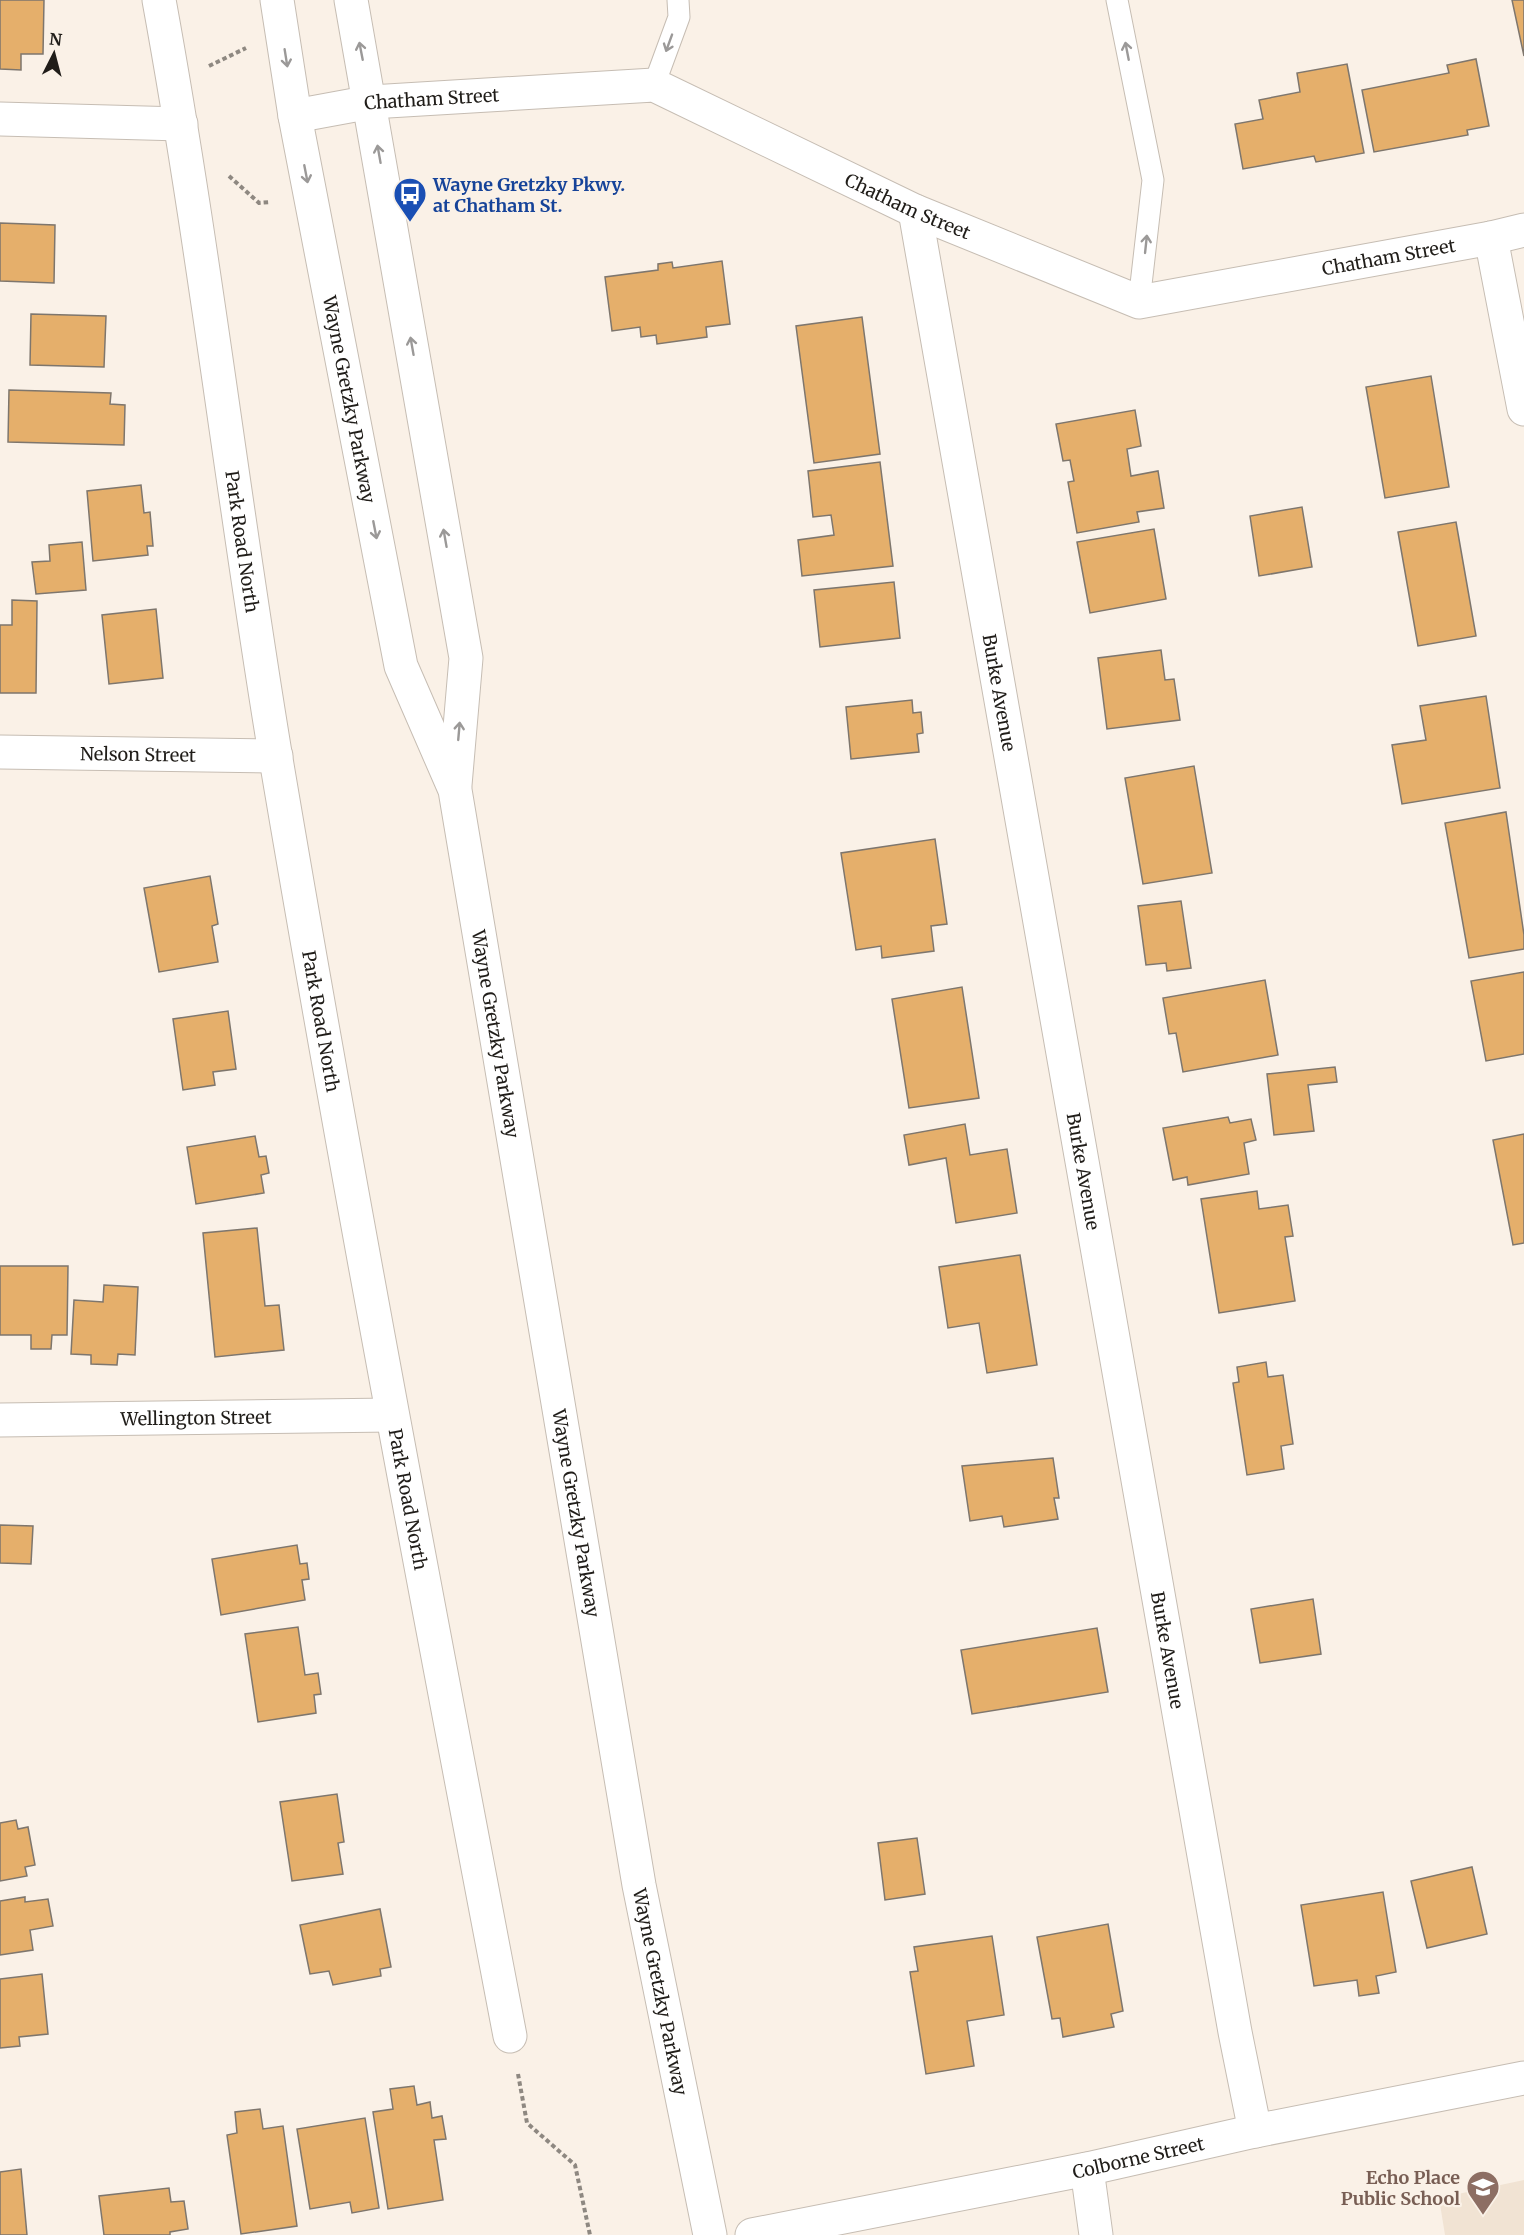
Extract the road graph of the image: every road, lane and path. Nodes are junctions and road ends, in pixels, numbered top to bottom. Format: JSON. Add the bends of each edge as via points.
{"nodes":[{"id":1,"x":159,"y":0,"type":"edge"},
{"id":2,"x":277,"y":0,"type":"edge"},
{"id":3,"x":351,"y":0,"type":"edge"},
{"id":4,"x":678,"y":0,"type":"edge"},
{"id":5,"x":1117,"y":0,"type":"edge"},
{"id":6,"x":282,"y":32,"type":"junction"},
{"id":7,"x":174,"y":82,"type":"junction"},
{"id":8,"x":654,"y":85,"type":"junction"},
{"id":9,"x":371,"y":102,"type":"junction"},
{"id":10,"x":295,"y":116,"type":"junction"},
{"id":11,"x":0,"y":119,"type":"edge"},
{"id":12,"x":182,"y":133,"type":"junction"},
{"id":13,"x":311,"y":196,"type":"junction"},
{"id":14,"x":915,"y":211,"type":"junction"},
{"id":15,"x":1524,"y":230,"type":"edge"},
{"id":16,"x":1491,"y":238,"type":"junction"},
{"id":17,"x":1139,"y":302,"type":"junction"},
{"id":18,"x":1524,"y":409,"type":"edge"},
{"id":19,"x":0,"y":752,"type":"edge"},
{"id":20,"x":276,"y":756,"type":"junction"},
{"id":21,"x":454,"y":790,"type":"junction"},
{"id":22,"x":392,"y":1415,"type":"junction"},
{"id":23,"x":0,"y":1420,"type":"edge"},
{"id":24,"x":510,"y":2036,"type":"joint"},
{"id":25,"x":1524,"y":2078,"type":"edge"},
{"id":26,"x":1255,"y":2131,"type":"junction"},
{"id":27,"x":1087,"y":2169,"type":"junction"},
{"id":28,"x":590,"y":2235,"type":"edge"},
{"id":29,"x":710,"y":2235,"type":"edge"},
{"id":30,"x":752,"y":2235,"type":"edge"},
{"id":31,"x":1096,"y":2235,"type":"edge"}],
"edges":[{"from":1,"to":7,"type":"street","name":"Park Road North"},
{"from":2,"to":6,"type":"street","name":"Wayne Gretzky Parkway"},
{"from":9,"to":3,"type":"street","name":"Wayne Gretzky Parkway","one_way":true},
{"from":4,"to":8,"type":"lane","one_way":true,"via":[[679,17]]},
{"from":17,"to":5,"type":"lane","one_way":true,"via":[[1153,180]]},
{"from":6,"to":7,"type":"path"},
{"from":6,"to":10,"type":"street","name":"Wayne Gretzky Parkway","one_way":true},
{"from":7,"to":12,"type":"street","name":"Park Road North"},
{"from":8,"to":9,"type":"street","name":"Chatham Street"},
{"from":8,"to":14,"type":"street","name":"Chatham Street"},
{"from":9,"to":10,"type":"street","name":"Chatham Street"},
{"from":21,"to":9,"type":"street","name":"Wayne Gretzky Parkway","one_way":true,"via":[[466,658]]},
{"from":10,"to":13,"type":"street","name":"Wayne Gretzky Parkway","one_way":true},
{"from":11,"to":12,"type":"street"},
{"from":12,"to":13,"type":"path","via":[[259,203]]},
{"from":12,"to":20,"type":"street","name":"Park Road North"},
{"from":13,"to":21,"type":"street","name":"Wayne Gretzky Parkway","one_way":true,"via":[[401,666]]},
{"from":14,"to":17,"type":"street","name":"Chatham Street"},
{"from":14,"to":26,"type":"street","name":"Burke Avenue"},
{"from":15,"to":16,"type":"street","name":"Chatham Street"},
{"from":16,"to":17,"type":"street","name":"Chatham Street"},
{"from":16,"to":18,"type":"street"},
{"from":19,"to":20,"type":"street","name":"Nelson Street"},
{"from":20,"to":22,"type":"street","name":"Park Road North"},
{"from":21,"to":29,"type":"street","name":"Wayne Gretzky Parkway","via":[[639,1885]]},
{"from":22,"to":23,"type":"street","name":"Wellington Street"},
{"from":22,"to":24,"type":"street","name":"Park Road North"},
{"from":24,"to":28,"type":"path","via":[[527,2123],[575,2165]]},
{"from":25,"to":26,"type":"street","name":"Colborne Street"},
{"from":26,"to":27,"type":"street","name":"Colborne Street"},
{"from":27,"to":30,"type":"street","name":"Colborne Street"},
{"from":27,"to":31,"type":"street"}]}
